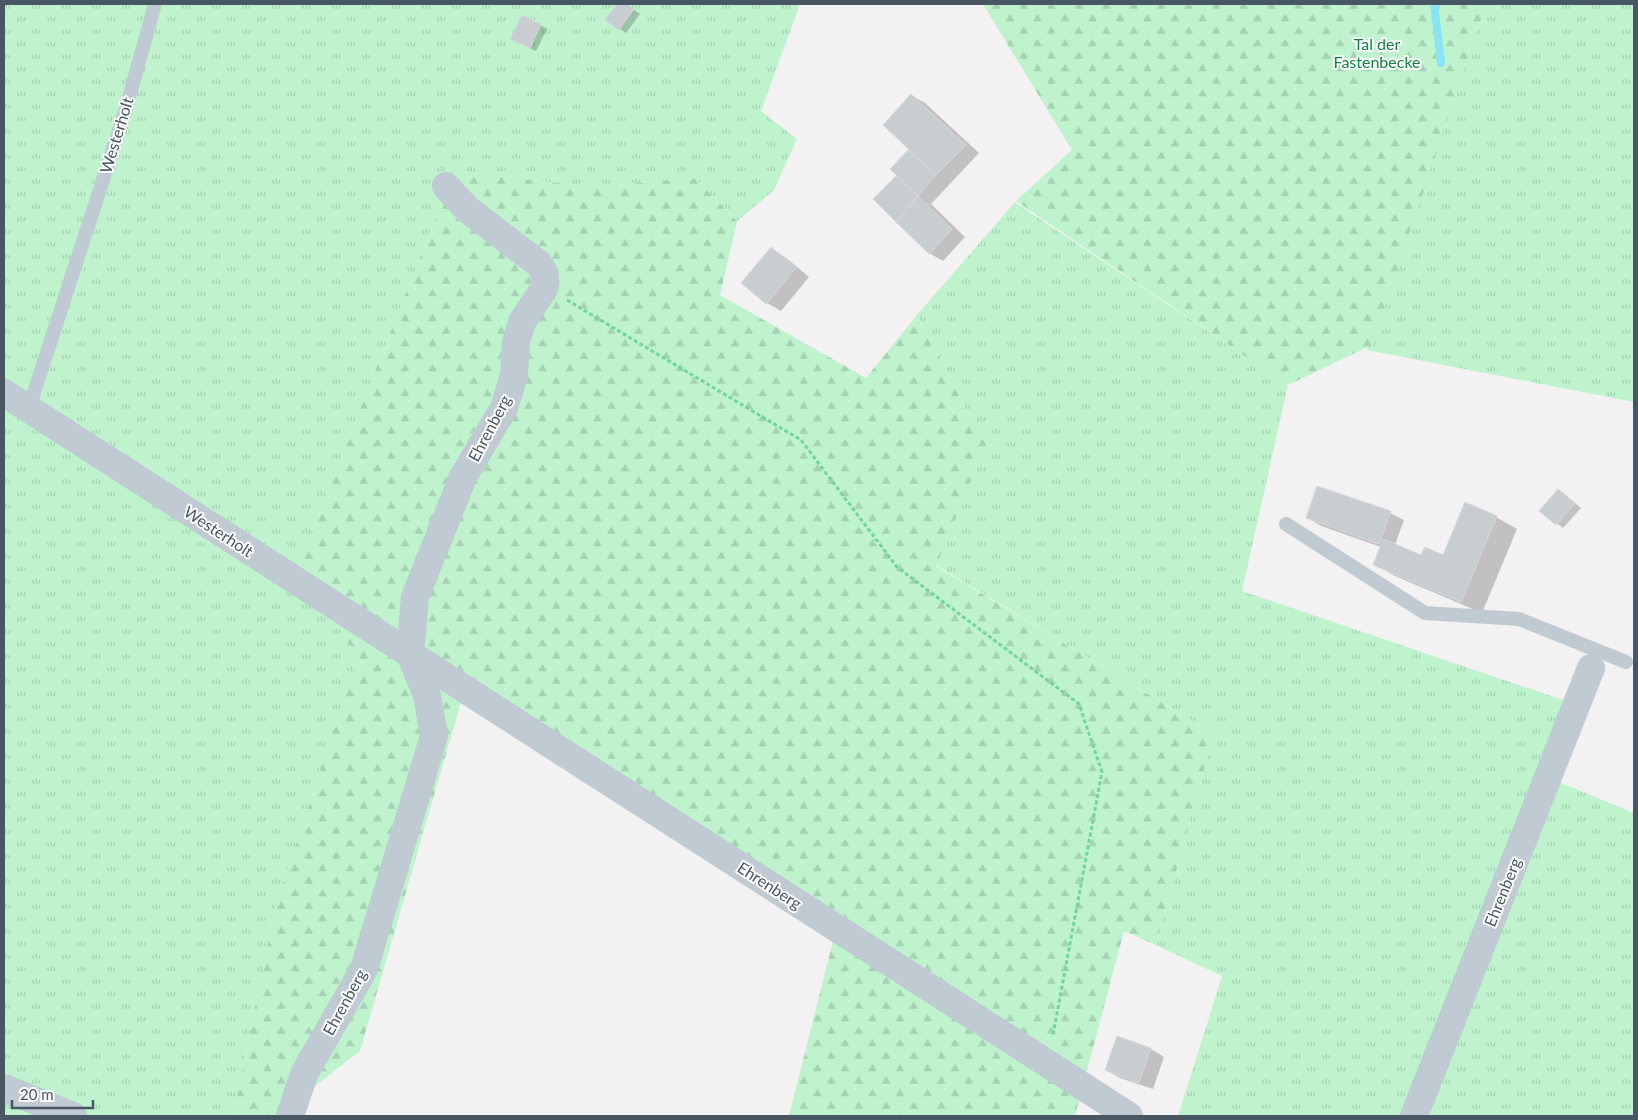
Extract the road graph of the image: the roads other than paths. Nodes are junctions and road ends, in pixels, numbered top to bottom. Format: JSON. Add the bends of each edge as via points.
{"nodes":[{"id":1,"x":154,"y":4,"type":"edge"},
{"id":2,"x":446,"y":186,"type":"dead end"},
{"id":3,"x":4,"y":393,"type":"edge"},
{"id":4,"x":29,"y":408,"type":"junction"},
{"id":5,"x":1286,"y":524,"type":"dead end"},
{"id":6,"x":410,"y":654,"type":"junction"},
{"id":7,"x":1626,"y":662,"type":"dead end"},
{"id":8,"x":1591,"y":668,"type":"dead end"},
{"id":9,"x":4,"y":1088,"type":"edge"},
{"id":10,"x":73,"y":1116,"type":"edge"},
{"id":11,"x":290,"y":1116,"type":"edge"},
{"id":12,"x":1130,"y":1116,"type":"edge"},
{"id":13,"x":1414,"y":1116,"type":"edge"}],
"edges":[{"from":1,"to":4,"type":"lane","name":"Westerholt","via":[[124,112]]},
{"from":2,"to":6,"type":"street","name":"Ehrenberg","via":[[467,209],[539,264],[545,274],[546,286],[522,322],[516,342],[514,375],[504,408],[463,477],[415,597]]},
{"from":3,"to":4,"type":"street","name":"Westerholt"},
{"from":4,"to":6,"type":"street","name":"Westerholt"},
{"from":5,"to":7,"type":"lane","via":[[1424,613],[1520,619]]},
{"from":6,"to":11,"type":"street","name":"Ehrenberg","via":[[427,695],[434,736],[364,969],[304,1074]]},
{"from":6,"to":12,"type":"street","name":"Ehrenberg"},
{"from":8,"to":13,"type":"street","name":"Ehrenberg"},
{"from":9,"to":10,"type":"street"}]}
